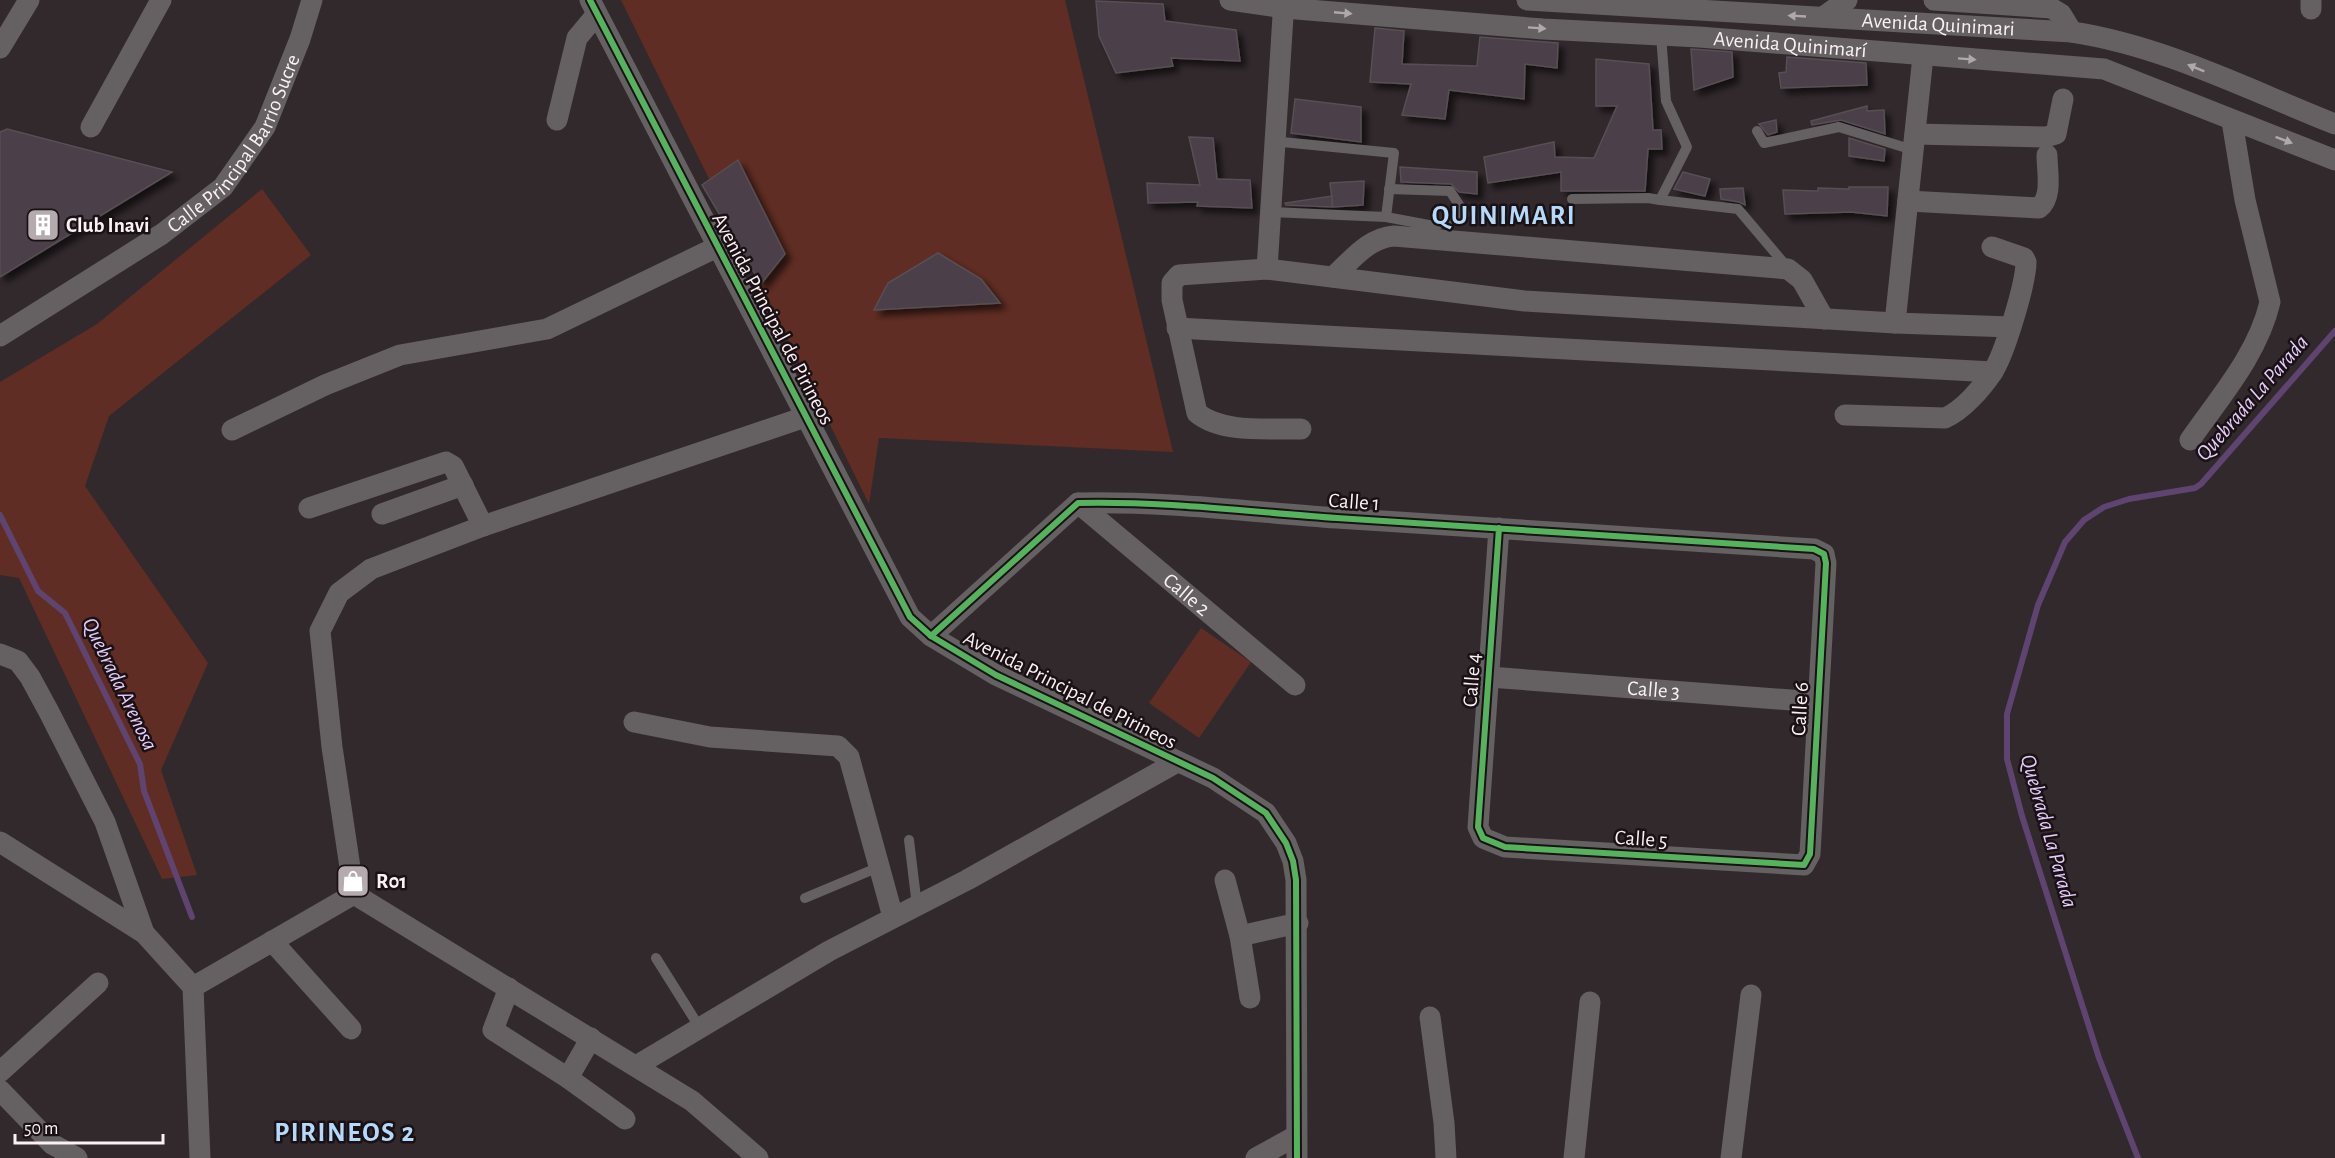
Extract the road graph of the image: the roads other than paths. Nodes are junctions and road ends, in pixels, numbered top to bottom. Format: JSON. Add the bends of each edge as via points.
{"nodes":[{"id":1,"x":29,"y":0,"type":"edge"},
{"id":2,"x":161,"y":0,"type":"edge"},
{"id":3,"x":312,"y":0,"type":"edge"},
{"id":4,"x":1230,"y":0,"type":"edge"},
{"id":5,"x":1527,"y":0,"type":"edge"},
{"id":6,"x":1847,"y":0,"type":"edge"},
{"id":7,"x":1934,"y":0,"type":"edge"},
{"id":8,"x":1284,"y":4,"type":"edge"},
{"id":9,"x":1699,"y":5,"type":"edge"},
{"id":10,"x":593,"y":7,"type":"edge"},
{"id":11,"x":1823,"y":17,"type":"junction"},
{"id":12,"x":2072,"y":32,"type":"junction"},
{"id":13,"x":1661,"y":35,"type":"junction"},
{"id":14,"x":1699,"y":37,"type":"junction"},
{"id":15,"x":0,"y":48,"type":"edge"},
{"id":16,"x":1923,"y":56,"type":"junction"},
{"id":17,"x":2063,"y":99,"type":"dead end"},
{"id":18,"x":557,"y":120,"type":"dead end"},
{"id":19,"x":2232,"y":121,"type":"junction"},
{"id":20,"x":2335,"y":124,"type":"edge"},
{"id":21,"x":91,"y":127,"type":"dead end"},
{"id":22,"x":1757,"y":131,"type":"dead end"},
{"id":23,"x":1282,"y":142,"type":"dead end"},
{"id":24,"x":1914,"y":142,"type":"junction"},
{"id":25,"x":2047,"y":155,"type":"dead end"},
{"id":26,"x":2335,"y":160,"type":"edge"},
{"id":27,"x":1389,"y":189,"type":"junction"},
{"id":28,"x":1572,"y":199,"type":"dead end"},
{"id":29,"x":1660,"y":200,"type":"junction"},
{"id":30,"x":1908,"y":201,"type":"junction"},
{"id":31,"x":1271,"y":212,"type":"junction"},
{"id":32,"x":1386,"y":217,"type":"junction"},
{"id":33,"x":717,"y":247,"type":"junction"},
{"id":34,"x":1992,"y":247,"type":"dead end"},
{"id":35,"x":1267,"y":269,"type":"junction"},
{"id":36,"x":1788,"y":270,"type":"junction"},
{"id":37,"x":1333,"y":277,"type":"junction"},
{"id":38,"x":1824,"y":319,"type":"junction"},
{"id":39,"x":1895,"y":323,"type":"junction"},
{"id":40,"x":2011,"y":327,"type":"junction"},
{"id":41,"x":1178,"y":328,"type":"junction"},
{"id":42,"x":0,"y":336,"type":"edge"},
{"id":43,"x":1993,"y":372,"type":"junction"},
{"id":44,"x":1845,"y":415,"type":"dead end"},
{"id":45,"x":805,"y":417,"type":"junction"},
{"id":46,"x":1301,"y":429,"type":"dead end"},
{"id":47,"x":232,"y":430,"type":"dead end"},
{"id":48,"x":2190,"y":440,"type":"dead end"},
{"id":49,"x":462,"y":485,"type":"junction"},
{"id":50,"x":1078,"y":503,"type":"junction"},
{"id":51,"x":309,"y":508,"type":"dead end"},
{"id":52,"x":382,"y":513,"type":"dead end"},
{"id":53,"x":483,"y":526,"type":"junction"},
{"id":54,"x":1499,"y":528,"type":"junction"},
{"id":55,"x":1824,"y":554,"type":"joint"},
{"id":56,"x":931,"y":636,"type":"junction"},
{"id":57,"x":0,"y":654,"type":"edge"},
{"id":58,"x":1489,"y":677,"type":"junction"},
{"id":59,"x":1295,"y":685,"type":"dead end"},
{"id":60,"x":1816,"y":702,"type":"junction"},
{"id":61,"x":634,"y":722,"type":"dead end"},
{"id":62,"x":1177,"y":762,"type":"junction"},
{"id":63,"x":1480,"y":834,"type":"joint"},
{"id":64,"x":909,"y":840,"type":"dead end"},
{"id":65,"x":0,"y":842,"type":"edge"},
{"id":66,"x":1804,"y":865,"type":"joint"},
{"id":67,"x":879,"y":867,"type":"junction"},
{"id":68,"x":1225,"y":880,"type":"dead end"},
{"id":69,"x":354,"y":894,"type":"junction"},
{"id":70,"x":805,"y":898,"type":"dead end"},
{"id":71,"x":917,"y":906,"type":"junction"},
{"id":72,"x":893,"y":917,"type":"junction"},
{"id":73,"x":1298,"y":923,"type":"junction"},
{"id":74,"x":144,"y":933,"type":"junction"},
{"id":75,"x":1240,"y":936,"type":"junction"},
{"id":76,"x":272,"y":941,"type":"junction"},
{"id":77,"x":656,"y":958,"type":"dead end"},
{"id":78,"x":98,"y":983,"type":"dead end"},
{"id":79,"x":193,"y":987,"type":"junction"},
{"id":80,"x":509,"y":988,"type":"junction"},
{"id":81,"x":1751,"y":995,"type":"dead end"},
{"id":82,"x":1250,"y":998,"type":"dead end"},
{"id":83,"x":1590,"y":1002,"type":"dead end"},
{"id":84,"x":1430,"y":1017,"type":"dead end"},
{"id":85,"x":700,"y":1028,"type":"junction"},
{"id":86,"x":351,"y":1029,"type":"dead end"},
{"id":87,"x":591,"y":1038,"type":"junction"},
{"id":88,"x":636,"y":1066,"type":"junction"},
{"id":89,"x":0,"y":1072,"type":"edge"},
{"id":90,"x":568,"y":1078,"type":"junction"},
{"id":91,"x":0,"y":1090,"type":"edge"},
{"id":92,"x":625,"y":1119,"type":"dead end"},
{"id":93,"x":1296,"y":1136,"type":"junction"},
{"id":94,"x":77,"y":1158,"type":"edge"},
{"id":95,"x":200,"y":1158,"type":"edge"},
{"id":96,"x":758,"y":1158,"type":"edge"},
{"id":97,"x":1256,"y":1158,"type":"edge"},
{"id":98,"x":1297,"y":1158,"type":"edge"},
{"id":99,"x":1446,"y":1158,"type":"edge"},
{"id":100,"x":1574,"y":1158,"type":"edge"},
{"id":101,"x":1731,"y":1158,"type":"edge"}],
"edges":[{"from":1,"to":15,"type":"street"},
{"from":2,"to":21,"type":"street"},
{"from":3,"to":42,"type":"street","name":"Calle Principal Barrio Sucre","via":[[265,127],[223,187],[162,234]]},
{"from":4,"to":8,"type":"street","name":"Avenida Quinimarí"},
{"from":5,"to":9,"type":"street","name":"Avenida Quinimari"},
{"from":6,"to":11,"type":"street"},
{"from":7,"to":12,"type":"street","via":[[2051,8],[2061,14]]},
{"from":8,"to":13,"type":"street","name":"Avenida Quinimarí","one_way":true},
{"from":8,"to":31,"type":"street"},
{"from":11,"to":9,"type":"street","name":"Avenida Quinimari","one_way":true},
{"from":9,"to":14,"type":"street"},
{"from":10,"to":18,"type":"street","via":[[578,38]]},
{"from":10,"to":33,"type":"street","name":"Avenida Principal de Pirineos"},
{"from":11,"to":12,"type":"street","name":"Avenida Quinimari"},
{"from":20,"to":12,"type":"street","name":"Avenida Quinimari","one_way":true,"via":[[2116,39]]},
{"from":13,"to":14,"type":"street","name":"Avenida Quinimarí"},
{"from":13,"to":29,"type":"lane","via":[[1666,101],[1687,147]]},
{"from":14,"to":16,"type":"street","name":"Avenida Quinimarí"},
{"from":16,"to":19,"type":"street","name":"Avenida Quinimarí","one_way":true,"via":[[2104,69]]},
{"from":16,"to":24,"type":"street"},
{"from":17,"to":24,"type":"street","via":[[2056,134],[2046,137]]},
{"from":19,"to":26,"type":"street","name":"Avenida Quinimarí","one_way":true},
{"from":19,"to":48,"type":"street","via":[[2245,200],[2270,302],[2243,365]]},
{"from":22,"to":24,"type":"lane","via":[[1764,143],[1839,127]]},
{"from":23,"to":27,"type":"lane","via":[[1394,153]]},
{"from":24,"to":30,"type":"street"},
{"from":25,"to":30,"type":"street","via":[[2048,191],[2039,208]]},
{"from":27,"to":32,"type":"lane"},
{"from":27,"to":32,"type":"lane","via":[[1450,191],[1465,214],[1434,226]]},
{"from":28,"to":29,"type":"lane"},
{"from":29,"to":36,"type":"lane","via":[[1738,209]]},
{"from":30,"to":39,"type":"street"},
{"from":31,"to":32,"type":"lane"},
{"from":31,"to":35,"type":"street"},
{"from":33,"to":45,"type":"street","name":"Avenida Principal de Pirineos"},
{"from":33,"to":47,"type":"street","via":[[547,329],[400,355]]},
{"from":34,"to":40,"type":"street","via":[[2026,262]]},
{"from":35,"to":37,"type":"street"},
{"from":35,"to":41,"type":"street","via":[[1179,275],[1172,283]]},
{"from":36,"to":37,"type":"street","via":[[1381,237]]},
{"from":36,"to":38,"type":"street","via":[[1802,280]]},
{"from":37,"to":38,"type":"street","via":[[1525,300]]},
{"from":38,"to":39,"type":"street"},
{"from":39,"to":40,"type":"street"},
{"from":40,"to":43,"type":"street"},
{"from":41,"to":43,"type":"street"},
{"from":41,"to":46,"type":"street","via":[[1197,413],[1209,423]]},
{"from":43,"to":44,"type":"street","via":[[1958,411],[1945,418]]},
{"from":45,"to":53,"type":"street"},
{"from":45,"to":56,"type":"street","name":"Avenida Principal de Pirineos","via":[[910,617]]},
{"from":49,"to":51,"type":"street","via":[[453,466],[446,462]]},
{"from":49,"to":52,"type":"street"},
{"from":49,"to":53,"type":"street"},
{"from":50,"to":54,"type":"street","name":"Calle 1","via":[[1174,504]]},
{"from":50,"to":56,"type":"street"},
{"from":50,"to":59,"type":"street","name":"Calle 2"},
{"from":53,"to":69,"type":"street","via":[[371,569],[339,592],[320,631]]},
{"from":54,"to":55,"type":"street","name":"Calle 1","via":[[1814,549]]},
{"from":54,"to":58,"type":"street","name":"Calle 4"},
{"from":55,"to":60,"type":"street","name":"Calle 6"},
{"from":56,"to":62,"type":"street","name":"Avenida Principal de Pirineos","via":[[996,675]]},
{"from":57,"to":74,"type":"street","via":[[18,662],[49,712],[105,822]]},
{"from":58,"to":60,"type":"street","name":"Calle 3"},
{"from":58,"to":63,"type":"street","name":"Calle 4"},
{"from":60,"to":66,"type":"street","name":"Calle 6","via":[[1810,854]]},
{"from":61,"to":67,"type":"street","via":[[710,737],[838,746],[849,757]]},
{"from":62,"to":71,"type":"street"},
{"from":62,"to":73,"type":"street","name":"Avenida Principal de Pirineos","via":[[1213,778],[1266,813],[1293,861]]},
{"from":63,"to":66,"type":"street","name":"Calle 5","via":[[1505,847]]},
{"from":64,"to":71,"type":"lane"},
{"from":65,"to":74,"type":"street"},
{"from":67,"to":70,"type":"lane"},
{"from":67,"to":72,"type":"street"},
{"from":68,"to":75,"type":"street"},
{"from":69,"to":76,"type":"street"},
{"from":69,"to":80,"type":"street"},
{"from":71,"to":72,"type":"street"},
{"from":72,"to":85,"type":"street"},
{"from":73,"to":75,"type":"street"},
{"from":73,"to":93,"type":"street","name":"Avenida Principal de Pirineos"},
{"from":74,"to":79,"type":"street"},
{"from":75,"to":82,"type":"street"},
{"from":76,"to":79,"type":"street"},
{"from":76,"to":86,"type":"street"},
{"from":77,"to":85,"type":"lane"},
{"from":78,"to":89,"type":"street"},
{"from":79,"to":95,"type":"street"},
{"from":80,"to":87,"type":"street"},
{"from":80,"to":90,"type":"street","via":[[493,1030]]},
{"from":81,"to":101,"type":"street"},
{"from":83,"to":100,"type":"street"},
{"from":84,"to":99,"type":"street"},
{"from":85,"to":88,"type":"street"},
{"from":87,"to":88,"type":"street"},
{"from":87,"to":90,"type":"street"},
{"from":88,"to":96,"type":"street","via":[[692,1101]]},
{"from":90,"to":92,"type":"street"},
{"from":91,"to":94,"type":"street","via":[[52,1144]]},
{"from":93,"to":97,"type":"street"},
{"from":93,"to":98,"type":"street","name":"Avenida Principal de Pirineos"}]}
